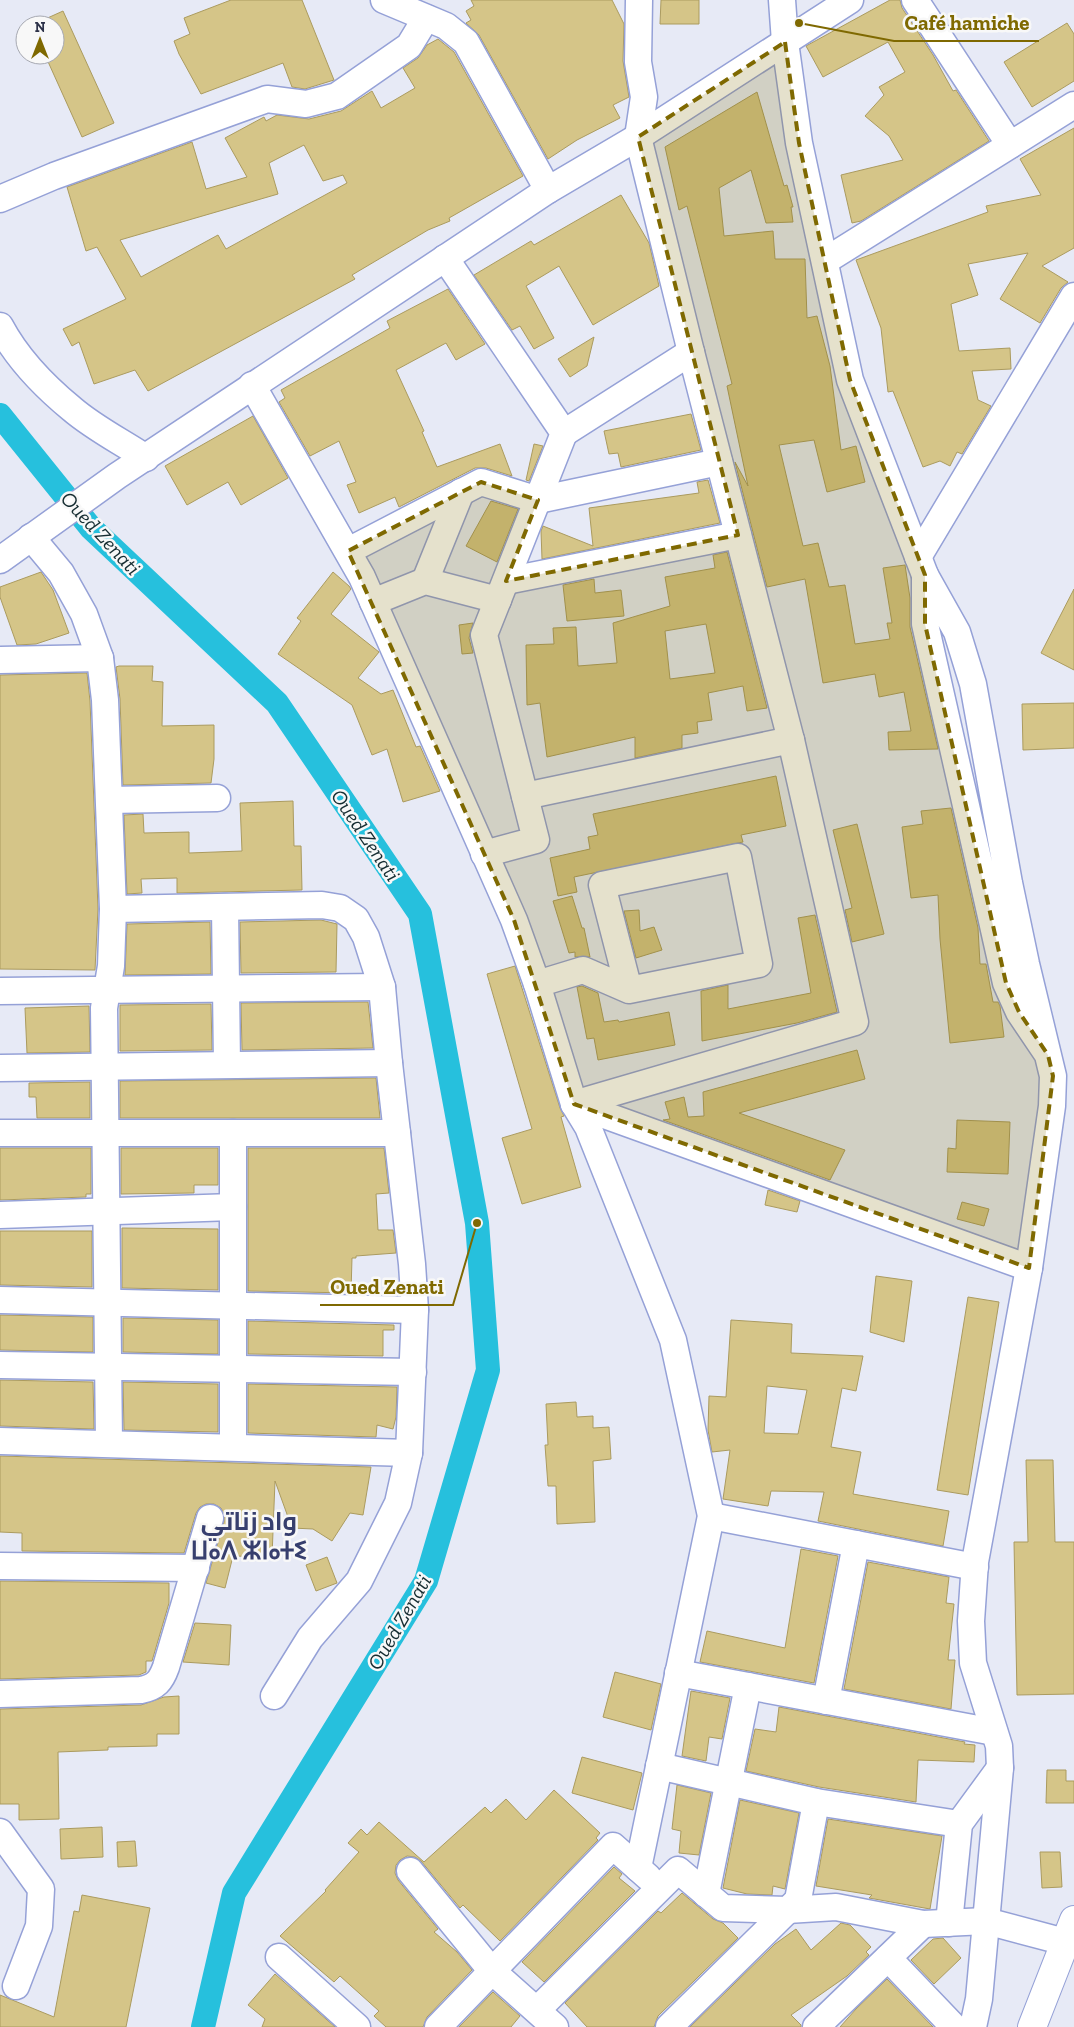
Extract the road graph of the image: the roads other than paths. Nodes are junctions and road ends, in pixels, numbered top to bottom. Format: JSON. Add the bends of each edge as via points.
{"nodes":[{"id":1,"x":384,"y":0,"type":"edge"},
{"id":2,"x":639,"y":0,"type":"edge"},
{"id":3,"x":782,"y":0,"type":"edge"},
{"id":4,"x":850,"y":0,"type":"edge"},
{"id":5,"x":915,"y":0,"type":"edge"},
{"id":6,"x":426,"y":18,"type":"junction"},
{"id":7,"x":785,"y":42,"type":"junction"},
{"id":8,"x":1074,"y":105,"type":"edge"},
{"id":9,"x":638,"y":137,"type":"junction"},
{"id":10,"x":1010,"y":145,"type":"junction"},
{"id":11,"x":548,"y":190,"type":"junction"},
{"id":12,"x":0,"y":198,"type":"edge"},
{"id":13,"x":445,"y":258,"type":"junction"},
{"id":14,"x":824,"y":261,"type":"junction"},
{"id":15,"x":1074,"y":296,"type":"edge"},
{"id":16,"x":0,"y":326,"type":"edge"},
{"id":17,"x":691,"y":352,"type":"junction"},
{"id":18,"x":252,"y":386,"type":"junction"},
{"id":19,"x":564,"y":433,"type":"junction"},
{"id":20,"x":146,"y":458,"type":"junction"},
{"id":21,"x":719,"y":462,"type":"junction"},
{"id":22,"x":461,"y":492,"type":"junction"},
{"id":23,"x":538,"y":500,"type":"junction"},
{"id":24,"x":37,"y":533,"type":"junction"},
{"id":25,"x":738,"y":535,"type":"junction"},
{"id":26,"x":348,"y":551,"type":"junction"},
{"id":27,"x":2,"y":555,"type":"edge"},
{"id":28,"x":922,"y":566,"type":"junction"},
{"id":29,"x":425,"y":580,"type":"junction"},
{"id":30,"x":502,"y":591,"type":"junction"},
{"id":31,"x":373,"y":602,"type":"junction"},
{"id":32,"x":100,"y":658,"type":"junction"},
{"id":33,"x":0,"y":660,"type":"edge"},
{"id":34,"x":791,"y":740,"type":"junction"},
{"id":35,"x":525,"y":796,"type":"junction"},
{"id":36,"x":217,"y":798,"type":"dead end"},
{"id":37,"x":109,"y":800,"type":"junction"},
{"id":38,"x":484,"y":854,"type":"junction"},
{"id":39,"x":225,"y":907,"type":"junction"},
{"id":40,"x":113,"y":909,"type":"junction"},
{"id":41,"x":537,"y":984,"type":"junction"},
{"id":42,"x":382,"y":988,"type":"junction"},
{"id":43,"x":226,"y":989,"type":"junction"},
{"id":44,"x":105,"y":990,"type":"junction"},
{"id":45,"x":629,"y":990,"type":"junction"},
{"id":46,"x":0,"y":991,"type":"edge"},
{"id":47,"x":389,"y":1063,"type":"junction"},
{"id":48,"x":227,"y":1065,"type":"junction"},
{"id":49,"x":105,"y":1066,"type":"junction"},
{"id":50,"x":0,"y":1068,"type":"edge"},
{"id":51,"x":574,"y":1104,"type":"junction"},
{"id":52,"x":0,"y":1133,"type":"edge"},
{"id":53,"x":106,"y":1133,"type":"junction"},
{"id":54,"x":232,"y":1133,"type":"junction"},
{"id":55,"x":397,"y":1133,"type":"junction"},
{"id":56,"x":232,"y":1207,"type":"junction"},
{"id":57,"x":107,"y":1211,"type":"junction"},
{"id":58,"x":0,"y":1215,"type":"edge"},
{"id":59,"x":1029,"y":1268,"type":"junction"},
{"id":60,"x":0,"y":1300,"type":"edge"},
{"id":61,"x":108,"y":1302,"type":"junction"},
{"id":62,"x":233,"y":1306,"type":"junction"},
{"id":63,"x":415,"y":1310,"type":"junction"},
{"id":64,"x":0,"y":1365,"type":"edge"},
{"id":65,"x":108,"y":1367,"type":"junction"},
{"id":66,"x":233,"y":1369,"type":"junction"},
{"id":67,"x":413,"y":1372,"type":"junction"},
{"id":68,"x":0,"y":1441,"type":"edge"},
{"id":69,"x":109,"y":1443,"type":"junction"},
{"id":70,"x":234,"y":1447,"type":"junction"},
{"id":71,"x":409,"y":1454,"type":"junction"},
{"id":72,"x":711,"y":1516,"type":"junction"},
{"id":73,"x":210,"y":1518,"type":"dead end"},
{"id":74,"x":856,"y":1544,"type":"junction"},
{"id":75,"x":0,"y":1566,"type":"edge"},
{"id":76,"x":975,"y":1566,"type":"junction"},
{"id":77,"x":196,"y":1568,"type":"junction"},
{"id":78,"x":678,"y":1673,"type":"junction"},
{"id":79,"x":748,"y":1686,"type":"junction"},
{"id":80,"x":0,"y":1694,"type":"edge"},
{"id":81,"x":274,"y":1696,"type":"dead end"},
{"id":82,"x":826,"y":1701,"type":"junction"},
{"id":83,"x":994,"y":1732,"type":"junction"},
{"id":84,"x":659,"y":1766,"type":"junction"},
{"id":85,"x":1000,"y":1768,"type":"junction"},
{"id":86,"x":730,"y":1782,"type":"junction"},
{"id":87,"x":816,"y":1802,"type":"junction"},
{"id":88,"x":959,"y":1824,"type":"junction"},
{"id":89,"x":0,"y":1832,"type":"edge"},
{"id":90,"x":638,"y":1868,"type":"junction"},
{"id":91,"x":410,"y":1871,"type":"dead end"},
{"id":92,"x":660,"y":1888,"type":"junction"},
{"id":93,"x":706,"y":1894,"type":"junction"},
{"id":94,"x":787,"y":1910,"type":"junction"},
{"id":95,"x":986,"y":1921,"type":"junction"},
{"id":96,"x":949,"y":1923,"type":"junction"},
{"id":97,"x":923,"y":1924,"type":"junction"},
{"id":98,"x":1070,"y":1931,"type":"edge"},
{"id":99,"x":279,"y":1957,"type":"dead end"},
{"id":100,"x":888,"y":1958,"type":"junction"},
{"id":101,"x":492,"y":1970,"type":"junction"},
{"id":102,"x":16,"y":1986,"type":"dead end"},
{"id":103,"x":542,"y":2020,"type":"edge"},
{"id":104,"x":1032,"y":2025,"type":"edge"},
{"id":105,"x":357,"y":2027,"type":"edge"},
{"id":106,"x":438,"y":2027,"type":"edge"},
{"id":107,"x":669,"y":2027,"type":"edge"},
{"id":108,"x":816,"y":2027,"type":"edge"},
{"id":109,"x":954,"y":2027,"type":"edge"},
{"id":110,"x":973,"y":2027,"type":"edge"}],
"edges":[{"from":1,"to":6,"type":"street"},
{"from":2,"to":9,"type":"street","via":[[638,62],[644,97]]},
{"from":3,"to":7,"type":"street"},
{"from":4,"to":7,"type":"street"},
{"from":5,"to":10,"type":"street"},
{"from":6,"to":11,"type":"street","via":[[446,26],[466,42]]},
{"from":6,"to":12,"type":"street","via":[[409,46],[337,96],[306,104],[267,99]]},
{"from":7,"to":9,"type":"street"},
{"from":7,"to":14,"type":"street","via":[[799,143]]},
{"from":8,"to":10,"type":"street"},
{"from":9,"to":11,"type":"street"},
{"from":9,"to":17,"type":"street"},
{"from":10,"to":14,"type":"street"},
{"from":11,"to":13,"type":"street"},
{"from":13,"to":18,"type":"street"},
{"from":13,"to":19,"type":"street"},
{"from":14,"to":28,"type":"street","via":[[850,380]]},
{"from":15,"to":28,"type":"street"},
{"from":16,"to":20,"type":"street","via":[[11,346],[73,410]]},
{"from":17,"to":19,"type":"street"},
{"from":17,"to":21,"type":"street"},
{"from":18,"to":20,"type":"street"},
{"from":18,"to":26,"type":"street"},
{"from":19,"to":23,"type":"street"},
{"from":20,"to":24,"type":"street"},
{"from":21,"to":23,"type":"street"},
{"from":21,"to":25,"type":"street"},
{"from":22,"to":23,"type":"street","via":[[481,482]]},
{"from":22,"to":26,"type":"street"},
{"from":22,"to":29,"type":"street"},
{"from":23,"to":30,"type":"street"},
{"from":24,"to":27,"type":"street"},
{"from":24,"to":32,"type":"street","via":[[84,614]]},
{"from":25,"to":30,"type":"street"},
{"from":25,"to":34,"type":"street"},
{"from":26,"to":31,"type":"street"},
{"from":28,"to":59,"type":"street","via":[[957,632],[973,684],[1011,892],[1053,1076],[1052,1106]]},
{"from":29,"to":30,"type":"street"},
{"from":29,"to":31,"type":"street"},
{"from":30,"to":35,"type":"street","via":[[484,634]]},
{"from":31,"to":38,"type":"street"},
{"from":32,"to":33,"type":"street"},
{"from":32,"to":37,"type":"street"},
{"from":34,"to":35,"type":"street"},
{"from":34,"to":51,"type":"street","via":[[855,1022]]},
{"from":35,"to":38,"type":"street","via":[[536,840]]},
{"from":36,"to":37,"type":"street"},
{"from":37,"to":40,"type":"street"},
{"from":38,"to":41,"type":"street","via":[[514,920]]},
{"from":39,"to":40,"type":"street"},
{"from":39,"to":42,"type":"street","via":[[322,905],[340,908],[356,918],[366,937]]},
{"from":39,"to":43,"type":"street"},
{"from":40,"to":44,"type":"street","via":[[111,966]]},
{"from":41,"to":45,"type":"street","via":[[583,970]]},
{"from":41,"to":51,"type":"street"},
{"from":42,"to":43,"type":"street"},
{"from":42,"to":47,"type":"street"},
{"from":43,"to":44,"type":"street"},
{"from":43,"to":48,"type":"street"},
{"from":44,"to":46,"type":"street"},
{"from":44,"to":49,"type":"street"},
{"from":45,"to":45,"type":"street","via":[[759,964],[738,857],[602,885]]},
{"from":47,"to":48,"type":"street"},
{"from":47,"to":55,"type":"street"},
{"from":48,"to":49,"type":"street"},
{"from":49,"to":50,"type":"street"},
{"from":49,"to":53,"type":"street"},
{"from":51,"to":59,"type":"street"},
{"from":51,"to":72,"type":"street","via":[[588,1127],[673,1340]]},
{"from":52,"to":53,"type":"street"},
{"from":53,"to":54,"type":"street"},
{"from":53,"to":57,"type":"street"},
{"from":54,"to":55,"type":"street"},
{"from":54,"to":56,"type":"street"},
{"from":55,"to":63,"type":"street"},
{"from":56,"to":57,"type":"street"},
{"from":56,"to":62,"type":"street"},
{"from":57,"to":58,"type":"street"},
{"from":57,"to":61,"type":"street"},
{"from":59,"to":76,"type":"street"},
{"from":60,"to":61,"type":"street"},
{"from":61,"to":62,"type":"street"},
{"from":61,"to":65,"type":"street"},
{"from":62,"to":63,"type":"street"},
{"from":62,"to":66,"type":"street"},
{"from":63,"to":67,"type":"street"},
{"from":64,"to":65,"type":"street"},
{"from":65,"to":66,"type":"street"},
{"from":65,"to":69,"type":"street"},
{"from":66,"to":67,"type":"street"},
{"from":66,"to":70,"type":"street"},
{"from":67,"to":71,"type":"street"},
{"from":68,"to":69,"type":"street"},
{"from":69,"to":70,"type":"street"},
{"from":70,"to":71,"type":"street"},
{"from":71,"to":81,"type":"street","via":[[398,1503],[359,1581],[310,1638]]},
{"from":72,"to":74,"type":"street"},
{"from":72,"to":78,"type":"street"},
{"from":73,"to":77,"type":"street"},
{"from":74,"to":76,"type":"street"},
{"from":74,"to":82,"type":"street"},
{"from":75,"to":77,"type":"street"},
{"from":76,"to":83,"type":"street","via":[[971,1621],[973,1663]]},
{"from":77,"to":80,"type":"street","via":[[162,1679],[152,1688]]},
{"from":78,"to":79,"type":"street"},
{"from":78,"to":84,"type":"street"},
{"from":79,"to":82,"type":"street"},
{"from":79,"to":86,"type":"street"},
{"from":82,"to":83,"type":"street"},
{"from":83,"to":85,"type":"street"},
{"from":84,"to":86,"type":"street"},
{"from":84,"to":90,"type":"street"},
{"from":85,"to":88,"type":"street"},
{"from":85,"to":95,"type":"street"},
{"from":86,"to":87,"type":"street"},
{"from":86,"to":93,"type":"street"},
{"from":87,"to":88,"type":"street"},
{"from":87,"to":94,"type":"street","via":[[798,1900]]},
{"from":88,"to":96,"type":"street"},
{"from":89,"to":102,"type":"street","via":[[41,1889],[39,1926]]},
{"from":90,"to":92,"type":"street"},
{"from":90,"to":101,"type":"street","via":[[613,1846]]},
{"from":91,"to":101,"type":"street"},
{"from":92,"to":93,"type":"street","via":[[678,1870]]},
{"from":92,"to":103,"type":"street"},
{"from":93,"to":94,"type":"street","via":[[723,1908]]},
{"from":94,"to":97,"type":"street","via":[[836,1907]]},
{"from":94,"to":107,"type":"street"},
{"from":95,"to":96,"type":"street"},
{"from":95,"to":98,"type":"street"},
{"from":95,"to":110,"type":"street","via":[[979,1999]]},
{"from":96,"to":97,"type":"street"},
{"from":97,"to":100,"type":"street"},
{"from":98,"to":104,"type":"main road"},
{"from":99,"to":105,"type":"street"},
{"from":100,"to":108,"type":"street"},
{"from":100,"to":109,"type":"street"},
{"from":101,"to":103,"type":"street"},
{"from":101,"to":106,"type":"street"}]}
